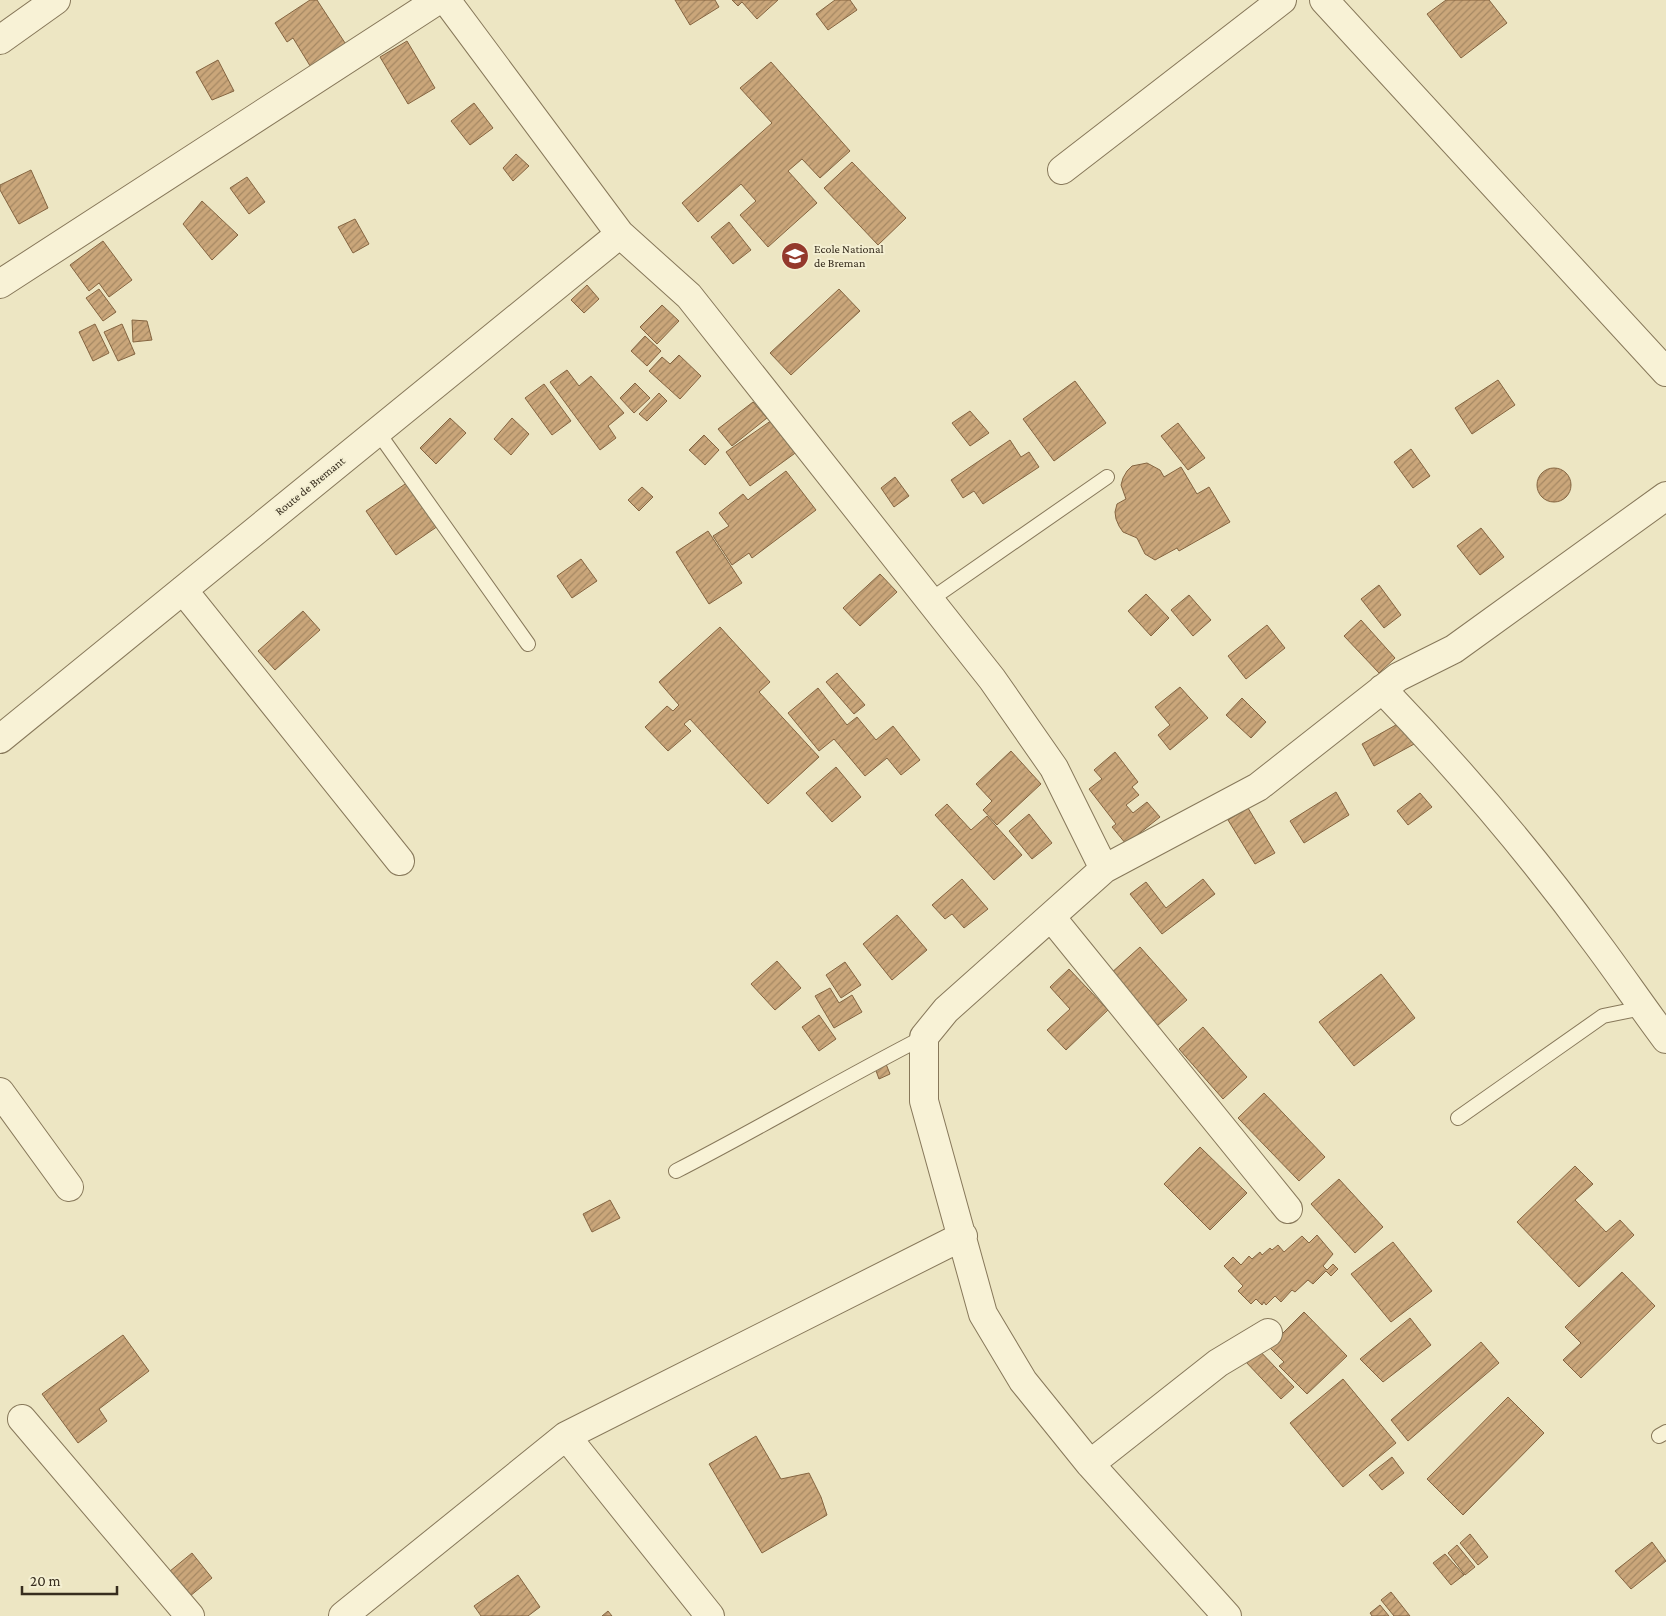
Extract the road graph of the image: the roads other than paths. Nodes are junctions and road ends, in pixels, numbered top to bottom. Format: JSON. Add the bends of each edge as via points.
{"nodes":[{"id":1,"x":56,"y":0,"type":"edge"},
{"id":2,"x":438,"y":0,"type":"edge"},
{"id":3,"x":446,"y":0,"type":"edge"},
{"id":4,"x":1282,"y":0,"type":"edge"},
{"id":5,"x":1324,"y":0,"type":"edge"},
{"id":6,"x":0,"y":40,"type":"edge"},
{"id":7,"x":1062,"y":170,"type":"dead end"},
{"id":8,"x":620,"y":234,"type":"junction"},
{"id":9,"x":0,"y":284,"type":"edge"},
{"id":10,"x":1666,"y":372,"type":"edge"},
{"id":11,"x":377,"y":431,"type":"junction"},
{"id":12,"x":1107,"y":477,"type":"dead end"},
{"id":13,"x":1666,"y":496,"type":"edge"},
{"id":14,"x":183,"y":590,"type":"junction"},
{"id":15,"x":930,"y":600,"type":"junction"},
{"id":16,"x":528,"y":644,"type":"dead end"},
{"id":17,"x":1382,"y":689,"type":"junction"},
{"id":18,"x":0,"y":739,"type":"edge"},
{"id":19,"x":400,"y":861,"type":"dead end"},
{"id":20,"x":1104,"y":870,"type":"junction"},
{"id":21,"x":1051,"y":916,"type":"junction"},
{"id":22,"x":1642,"y":1008,"type":"junction"},
{"id":23,"x":924,"y":1036,"type":"junction"},
{"id":24,"x":1666,"y":1040,"type":"edge"},
{"id":25,"x":0,"y":1092,"type":"edge"},
{"id":26,"x":1458,"y":1118,"type":"dead end"},
{"id":27,"x":676,"y":1171,"type":"dead end"},
{"id":28,"x":69,"y":1187,"type":"dead end"},
{"id":29,"x":1288,"y":1209,"type":"dead end"},
{"id":30,"x":963,"y":1236,"type":"junction"},
{"id":31,"x":1268,"y":1333,"type":"dead end"},
{"id":32,"x":22,"y":1418,"type":"dead end"},
{"id":33,"x":566,"y":1436,"type":"junction"},
{"id":34,"x":1090,"y":1464,"type":"junction"},
{"id":35,"x":190,"y":1616,"type":"edge"},
{"id":36,"x":343,"y":1616,"type":"edge"},
{"id":37,"x":710,"y":1616,"type":"edge"},
{"id":38,"x":1227,"y":1616,"type":"edge"}],
"edges":[{"from":1,"to":6,"type":"street"},
{"from":2,"to":9,"type":"street"},
{"from":3,"to":8,"type":"street"},
{"from":4,"to":7,"type":"street"},
{"from":5,"to":10,"type":"street"},
{"from":8,"to":11,"type":"street","name":"Route de Bremant"},
{"from":8,"to":15,"type":"street","via":[[689,296]]},
{"from":11,"to":14,"type":"street","name":"Route de Bremant"},
{"from":11,"to":16,"type":"lane"},
{"from":12,"to":15,"type":"lane"},
{"from":13,"to":17,"type":"street","via":[[1454,649],[1398,677]]},
{"from":14,"to":18,"type":"street","name":"Route de Bremant"},
{"from":14,"to":19,"type":"street"},
{"from":15,"to":20,"type":"street","via":[[992,679],[1054,768]]},
{"from":17,"to":20,"type":"street","via":[[1258,787]]},
{"from":17,"to":22,"type":"street","via":[[1423,731],[1523,847],[1596,941]]},
{"from":20,"to":21,"type":"street"},
{"from":21,"to":23,"type":"street","via":[[946,1010]]},
{"from":21,"to":29,"type":"street"},
{"from":22,"to":24,"type":"street"},
{"from":22,"to":26,"type":"lane","via":[[1603,1016]]},
{"from":23,"to":27,"type":"lane"},
{"from":23,"to":30,"type":"street","via":[[924,1101]]},
{"from":25,"to":28,"type":"street"},
{"from":30,"to":33,"type":"street"},
{"from":30,"to":34,"type":"street","via":[[984,1314],[1023,1381]]},
{"from":31,"to":34,"type":"street","via":[[1218,1363]]},
{"from":32,"to":35,"type":"street"},
{"from":33,"to":36,"type":"street"},
{"from":33,"to":37,"type":"street"},
{"from":34,"to":38,"type":"street"}]}
